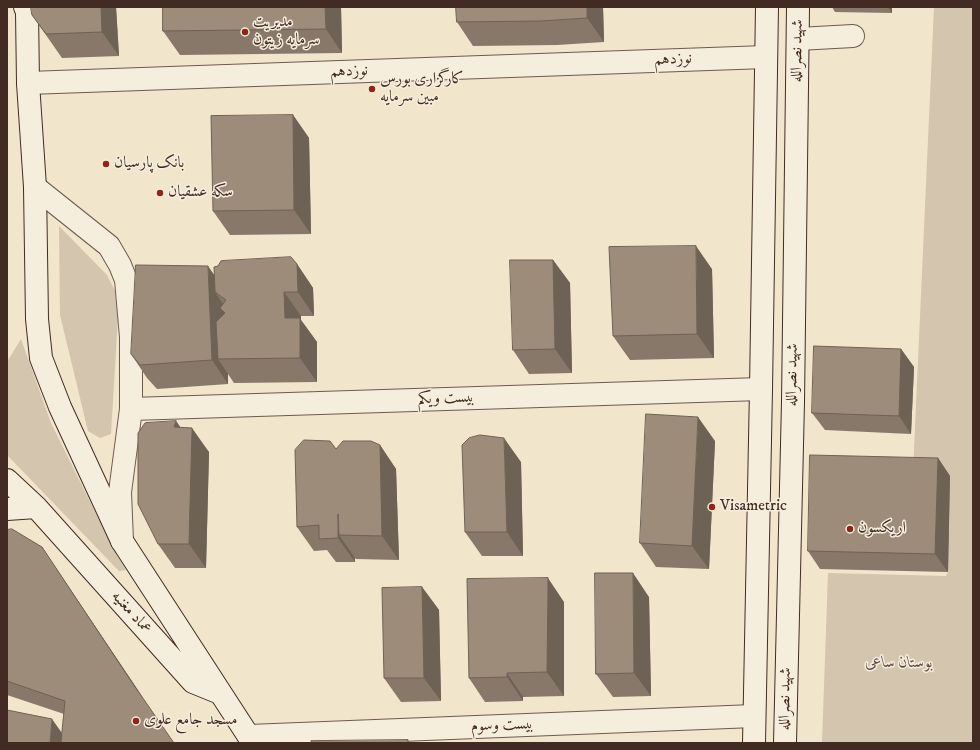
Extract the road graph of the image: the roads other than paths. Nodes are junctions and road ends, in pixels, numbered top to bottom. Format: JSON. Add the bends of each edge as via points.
{"nodes":[{"id":1,"x":25,"y":7,"type":"edge"},
{"id":2,"x":767,"y":7,"type":"edge"},
{"id":3,"x":798,"y":7,"type":"edge"},
{"id":4,"x":853,"y":36,"type":"dead end"},
{"id":5,"x":798,"y":39,"type":"junction"},
{"id":6,"x":766,"y":57,"type":"junction"},
{"id":7,"x":28,"y":83,"type":"junction"},
{"id":8,"x":35,"y":187,"type":"junction"},
{"id":9,"x":761,"y":389,"type":"junction"},
{"id":10,"x":131,"y":408,"type":"junction"},
{"id":11,"x":7,"y":480,"type":"edge"},
{"id":12,"x":36,"y":507,"type":"junction"},
{"id":13,"x":7,"y":509,"type":"edge"},
{"id":14,"x":122,"y":542,"type":"junction"},
{"id":15,"x":220,"y":693,"type":"junction"},
{"id":16,"x":786,"y":714,"type":"junction"},
{"id":17,"x":754,"y":716,"type":"junction"},
{"id":18,"x":251,"y":740,"type":"edge"},
{"id":19,"x":754,"y":743,"type":"edge"},
{"id":20,"x":785,"y":743,"type":"edge"}],
"edges":[{"from":1,"to":7,"type":"main road"},
{"from":2,"to":6,"type":"main road","name":"شهید نصرالله"},
{"from":3,"to":5,"type":"main road","name":"شهید نصرالله"},
{"from":4,"to":5,"type":"main road"},
{"from":5,"to":16,"type":"main road","name":"شهید نصرالله"},
{"from":6,"to":7,"type":"main road","name":"نوزدهم"},
{"from":6,"to":9,"type":"main road","name":"شهید نصرالله"},
{"from":7,"to":8,"type":"main road"},
{"from":8,"to":10,"type":"main road","via":[[109,246],[120,265],[126,280],[130,330]]},
{"from":8,"to":14,"type":"main road","via":[[37,319],[41,358]]},
{"from":9,"to":10,"type":"main road","name":"بیست ویکم"},
{"from":9,"to":17,"type":"main road","name":"شهید نصرالله"},
{"from":10,"to":14,"type":"main road","via":[[120,492]]},
{"from":11,"to":12,"type":"main road","name":"عماد مغنیه"},
{"from":12,"to":13,"type":"main road"},
{"from":12,"to":15,"type":"main road","name":"عماد مغنیه","via":[[193,682]]},
{"from":14,"to":15,"type":"main road"},
{"from":15,"to":18,"type":"main road"},
{"from":16,"to":17,"type":"main road","name":"بیست وسوم"},
{"from":16,"to":20,"type":"main road","name":"شهید نصرالله"},
{"from":17,"to":18,"type":"main road","name":"بیست وسوم"},
{"from":17,"to":19,"type":"main road","name":"شهید نصرالله"}]}
